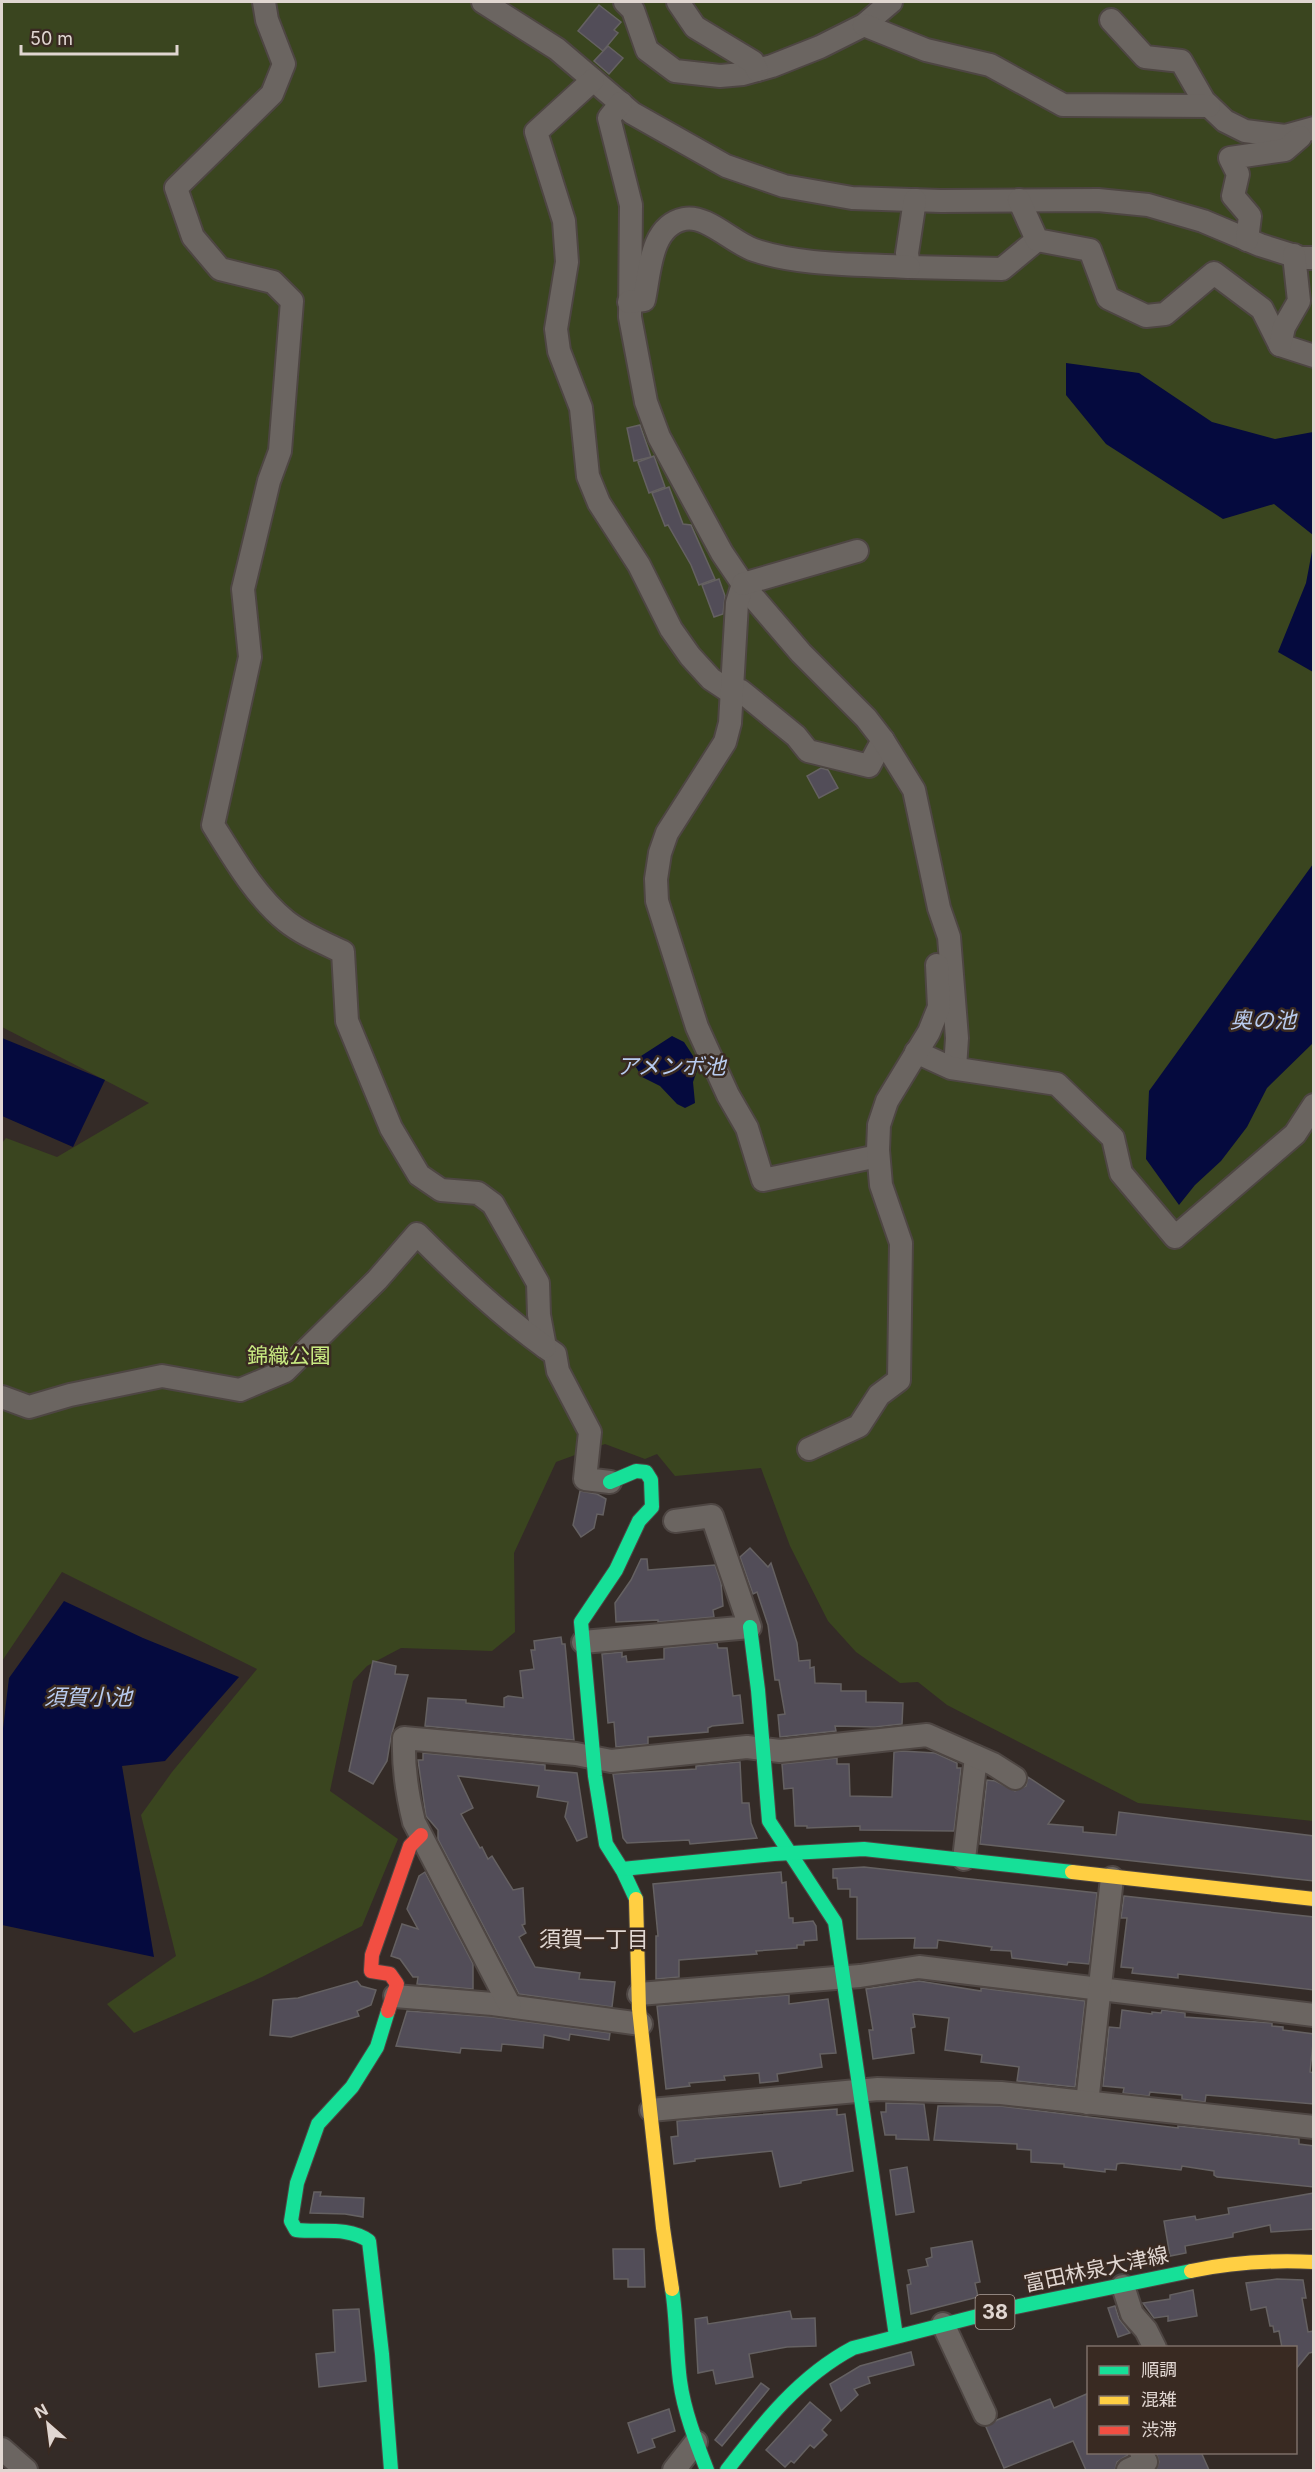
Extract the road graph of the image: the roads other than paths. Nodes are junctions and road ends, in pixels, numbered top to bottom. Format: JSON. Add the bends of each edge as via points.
{"nodes":[{"id":1,"x":264,"y":2,"type":"edge"},
{"id":2,"x":487,"y":2,"type":"edge"},
{"id":3,"x":625,"y":2,"type":"edge"},
{"id":4,"x":678,"y":2,"type":"edge"},
{"id":5,"x":891,"y":2,"type":"edge"},
{"id":6,"x":1111,"y":20,"type":"dead end"},
{"id":7,"x":864,"y":25,"type":"junction"},
{"id":8,"x":757,"y":70,"type":"junction"},
{"id":9,"x":593,"y":80,"type":"junction"},
{"id":10,"x":621,"y":103,"type":"junction"},
{"id":11,"x":1209,"y":106,"type":"junction"},
{"id":12,"x":1312,"y":128,"type":"edge"},
{"id":13,"x":915,"y":200,"type":"junction"},
{"id":14,"x":1019,"y":200,"type":"junction"},
{"id":15,"x":1038,"y":240,"type":"junction"},
{"id":16,"x":1247,"y":240,"type":"junction"},
{"id":17,"x":1304,"y":257,"type":"edge"},
{"id":18,"x":909,"y":267,"type":"junction"},
{"id":19,"x":629,"y":302,"type":"junction"},
{"id":20,"x":1280,"y":345,"type":"junction"},
{"id":21,"x":1314,"y":356,"type":"edge"},
{"id":22,"x":857,"y":551,"type":"dead end"},
{"id":23,"x":743,"y":584,"type":"junction"},
{"id":24,"x":732,"y":690,"type":"junction"},
{"id":25,"x":883,"y":740,"type":"junction"},
{"id":26,"x":939,"y":908,"type":"junction"},
{"id":27,"x":916,"y":1052,"type":"junction"},
{"id":28,"x":955,"y":1068,"type":"junction"},
{"id":29,"x":1314,"y":1105,"type":"edge"},
{"id":30,"x":878,"y":1156,"type":"junction"},
{"id":31,"x":545,"y":1347,"type":"junction"},
{"id":32,"x":2,"y":1397,"type":"edge"},
{"id":33,"x":808,"y":1449,"type":"dead end"},
{"id":34,"x":610,"y":1482,"type":"joint"},
{"id":35,"x":675,"y":1521,"type":"dead end"},
{"id":36,"x":750,"y":1626,"type":"junction"},
{"id":37,"x":583,"y":1642,"type":"junction"},
{"id":38,"x":763,"y":1749,"type":"junction"},
{"id":39,"x":594,"y":1757,"type":"junction"},
{"id":40,"x":976,"y":1757,"type":"junction"},
{"id":41,"x":1015,"y":1778,"type":"dead end"},
{"id":42,"x":422,"y":1835,"type":"junction"},
{"id":43,"x":789,"y":1853,"type":"junction"},
{"id":44,"x":964,"y":1859,"type":"junction"},
{"id":45,"x":622,"y":1869,"type":"junction"},
{"id":46,"x":1112,"y":1878,"type":"junction"},
{"id":47,"x":1314,"y":1899,"type":"edge"},
{"id":48,"x":842,"y":1977,"type":"junction"},
{"id":49,"x":1099,"y":1989,"type":"junction"},
{"id":50,"x":639,"y":1994,"type":"junction"},
{"id":51,"x":394,"y":1996,"type":"junction"},
{"id":52,"x":510,"y":2006,"type":"junction"},
{"id":53,"x":1314,"y":2015,"type":"edge"},
{"id":54,"x":641,"y":2024,"type":"junction"},
{"id":55,"x":859,"y":2090,"type":"junction"},
{"id":56,"x":1087,"y":2103,"type":"junction"},
{"id":57,"x":651,"y":2110,"type":"junction"},
{"id":58,"x":1314,"y":2127,"type":"edge"},
{"id":59,"x":1313,"y":2266,"type":"edge"},
{"id":60,"x":1123,"y":2286,"type":"junction"},
{"id":61,"x":943,"y":2324,"type":"junction"},
{"id":62,"x":896,"y":2336,"type":"junction"},
{"id":63,"x":1154,"y":2346,"type":"edge"},
{"id":64,"x":985,"y":2414,"type":"dead end"},
{"id":65,"x":696,"y":2442,"type":"junction"},
{"id":66,"x":2,"y":2449,"type":"edge"},
{"id":67,"x":26,"y":2470,"type":"edge"},
{"id":68,"x":391,"y":2470,"type":"edge"},
{"id":69,"x":674,"y":2470,"type":"edge"},
{"id":70,"x":707,"y":2470,"type":"edge"},
{"id":71,"x":727,"y":2470,"type":"edge"}],
"edges":[{"from":1,"to":31,"type":"street","via":[[284,64],[272,94],[176,188],[193,237],[220,269],[273,282],[292,302],[280,451],[243,589],[250,657],[213,825],[245,876],[285,921],[343,952],[347,1021],[391,1128],[419,1175],[441,1190],[478,1193],[493,1204],[538,1283]]},
{"from":2,"to":9,"type":"street","via":[[557,49]]},
{"from":3,"to":8,"type":"street","via":[[633,10],[647,50],[675,71],[720,76]]},
{"from":4,"to":8,"type":"street","via":[[695,27],[753,62]]},
{"from":5,"to":7,"type":"street"},
{"from":6,"to":11,"type":"street","via":[[1145,57],[1180,61]]},
{"from":7,"to":8,"type":"street"},
{"from":7,"to":11,"type":"street","via":[[926,50],[990,65],[1063,105]]},
{"from":9,"to":10,"type":"street"},
{"from":9,"to":24,"type":"street","via":[[536,132],[564,221],[567,262],[556,329],[581,408],[588,476],[599,503],[639,565],[671,629],[711,679]]},
{"from":10,"to":13,"type":"street","via":[[726,166],[784,186],[852,198]]},
{"from":10,"to":19,"type":"street","via":[[609,118],[631,205]]},
{"from":11,"to":12,"type":"street","via":[[1225,121],[1245,131],[1285,136]]},
{"from":12,"to":16,"type":"street","via":[[1285,150],[1230,158],[1238,174],[1233,196],[1250,216]]},
{"from":13,"to":14,"type":"street"},
{"from":13,"to":18,"type":"street","via":[[907,253]]},
{"from":14,"to":15,"type":"street"},
{"from":14,"to":16,"type":"street","via":[[1098,200],[1148,205],[1203,220]]},
{"from":15,"to":18,"type":"street","via":[[1002,269]]},
{"from":15,"to":20,"type":"street","via":[[1090,250],[1108,298],[1146,316],[1165,314],[1215,273],[1262,309]]},
{"from":16,"to":17,"type":"street"},
{"from":17,"to":20,"type":"street","via":[[1299,301],[1284,327]]},
{"from":18,"to":19,"type":"street","via":[[788,259],[752,250],[697,218],[683,219],[663,230],[655,244],[644,300]]},
{"from":19,"to":23,"type":"street","via":[[646,402],[659,437]]},
{"from":20,"to":21,"type":"street"},
{"from":22,"to":23,"type":"street"},
{"from":23,"to":24,"type":"street","via":[[737,603]]},
{"from":23,"to":25,"type":"street"},
{"from":24,"to":25,"type":"street","via":[[751,698],[808,751],[868,766]]},
{"from":24,"to":30,"type":"street","via":[[725,742],[667,833],[656,879],[657,902],[697,1027],[747,1128],[763,1180]]},
{"from":25,"to":26,"type":"street","via":[[914,790]]},
{"from":26,"to":27,"type":"street","via":[[939,1007]]},
{"from":26,"to":28,"type":"street","via":[[949,937],[957,1038]]},
{"from":27,"to":28,"type":"street"},
{"from":27,"to":30,"type":"street","via":[[887,1101],[879,1125]]},
{"from":28,"to":29,"type":"street","via":[[1057,1084],[1113,1138],[1120,1173],[1175,1237],[1295,1134]]},
{"from":30,"to":33,"type":"street","via":[[881,1185],[901,1243],[899,1380],[879,1395],[859,1426]]},
{"from":31,"to":32,"type":"street","via":[[506,1319],[417,1234],[377,1280],[285,1371],[240,1390],[162,1376],[30,1407]]},
{"from":31,"to":34,"type":"street","via":[[555,1354],[558,1371],[590,1432],[585,1479]]},
{"from":34,"to":37,"type":"street","via":[[636,1471],[646,1472],[651,1480],[652,1507],[639,1521],[616,1570],[581,1622]]},
{"from":35,"to":36,"type":"street","via":[[712,1516]]},
{"from":36,"to":37,"type":"street"},
{"from":36,"to":38,"type":"street"},
{"from":37,"to":39,"type":"street"},
{"from":38,"to":39,"type":"street","via":[[747,1747],[611,1761]]},
{"from":38,"to":40,"type":"street","via":[[780,1751],[927,1735]]},
{"from":38,"to":43,"type":"street","via":[[769,1821]]},
{"from":39,"to":42,"type":"street","via":[[404,1738],[408,1799]]},
{"from":39,"to":45,"type":"street","via":[[606,1844]]},
{"from":40,"to":41,"type":"street"},
{"from":40,"to":44,"type":"street"},
{"from":42,"to":51,"type":"street","via":[[410,1846],[372,1955],[371,1971],[390,1974],[397,1984]]},
{"from":42,"to":52,"type":"street"},
{"from":43,"to":44,"type":"street","via":[[864,1849]]},
{"from":43,"to":45,"type":"street"},
{"from":43,"to":48,"type":"street","via":[[836,1922]]},
{"from":44,"to":46,"type":"street"},
{"from":45,"to":50,"type":"street","via":[[637,1901]]},
{"from":46,"to":47,"type":"street"},
{"from":46,"to":49,"type":"street"},
{"from":48,"to":49,"type":"street","via":[[919,1967]]},
{"from":48,"to":50,"type":"street"},
{"from":48,"to":55,"type":"street"},
{"from":49,"to":53,"type":"street"},
{"from":49,"to":56,"type":"street"},
{"from":50,"to":54,"type":"street"},
{"from":51,"to":52,"type":"street"},
{"from":51,"to":68,"type":"street","via":[[377,2047],[352,2087],[318,2124],[297,2183],[291,2221],[296,2229],[352,2233],[369,2241]]},
{"from":52,"to":54,"type":"street"},
{"from":54,"to":57,"type":"street"},
{"from":55,"to":56,"type":"street","via":[[1001,2093]]},
{"from":55,"to":57,"type":"street"},
{"from":55,"to":62,"type":"street"},
{"from":56,"to":58,"type":"street"},
{"from":57,"to":65,"type":"street","via":[[677,2320],[680,2382]]},
{"from":59,"to":60,"type":"street","name":"富田林泉大津線","number":"38","via":[[1277,2260],[1240,2262]]},
{"from":60,"to":61,"type":"street","name":"富田林泉大津線","number":"38"},
{"from":60,"to":63,"type":"street","via":[[1132,2314]]},
{"from":61,"to":62,"type":"street","name":"富田林泉大津線","number":"38"},
{"from":61,"to":64,"type":"street"},
{"from":62,"to":71,"type":"street","name":"富田林泉大津線","number":"38","via":[[848,2350],[821,2366]]},
{"from":65,"to":69,"type":"street"},
{"from":65,"to":70,"type":"street"},
{"from":66,"to":67,"type":"street"}]}
